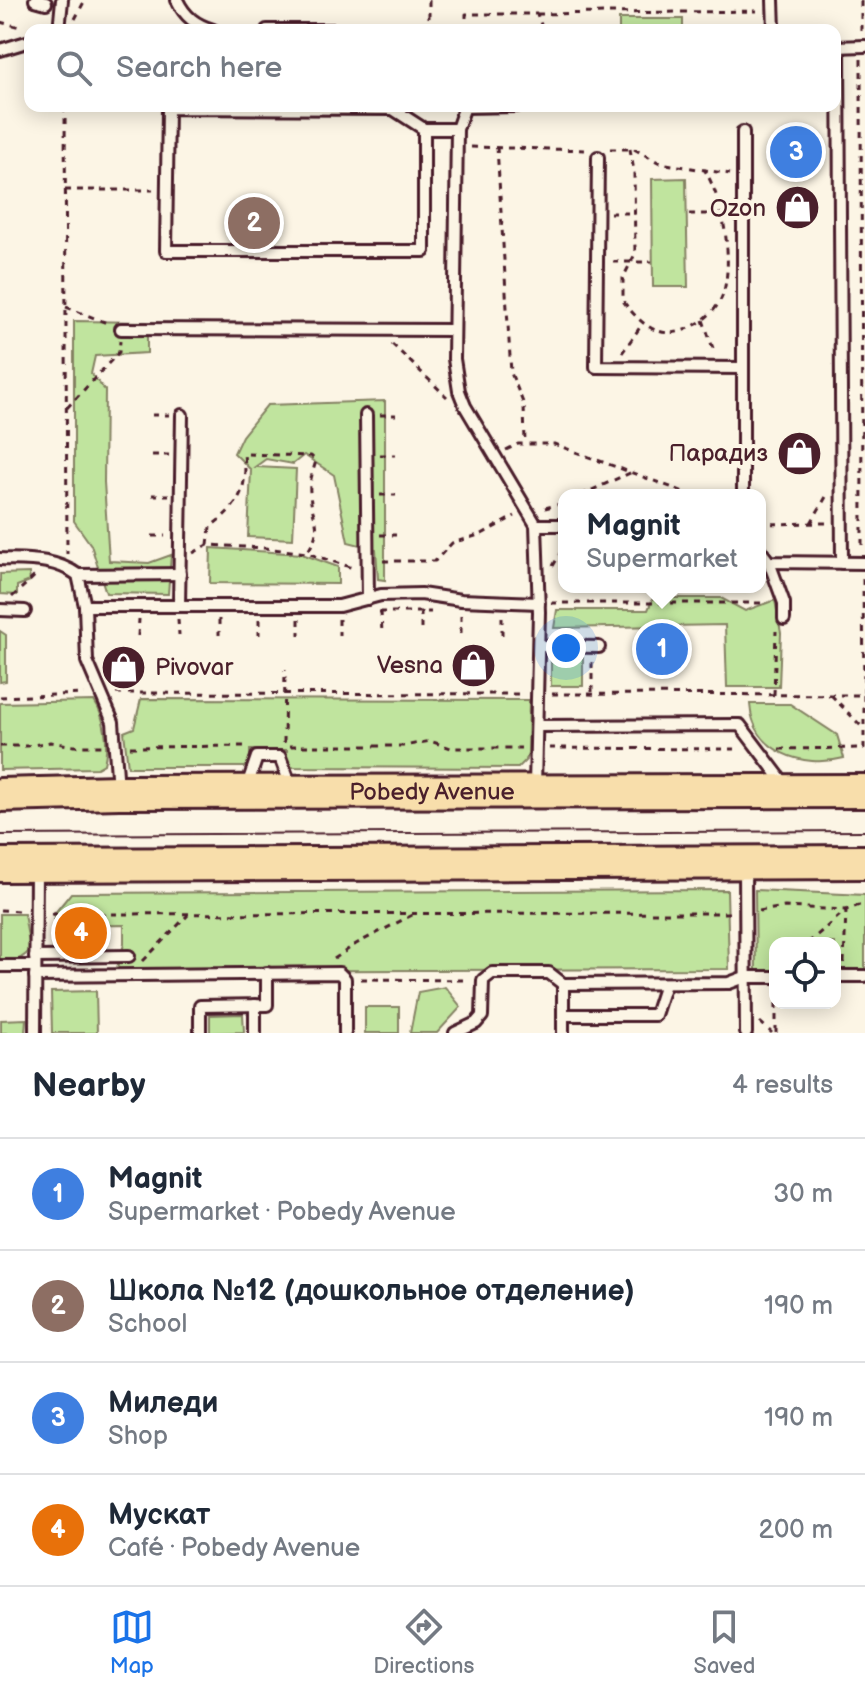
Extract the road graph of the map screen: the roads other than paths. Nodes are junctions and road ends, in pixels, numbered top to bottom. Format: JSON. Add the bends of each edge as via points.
{"nodes":[{"id":1,"x":62,"y":0,"type":"edge"},
{"id":2,"x":177,"y":0,"type":"edge"},
{"id":3,"x":60,"y":24,"type":"edge"},
{"id":4,"x":196,"y":24,"type":"edge"},
{"id":5,"x":24,"y":43,"type":"edge"},
{"id":6,"x":863,"y":46,"type":"edge"},
{"id":7,"x":841,"y":47,"type":"edge"},
{"id":8,"x":0,"y":50,"type":"edge"},
{"id":9,"x":168,"y":112,"type":"edge"},
{"id":10,"x":398,"y":112,"type":"edge"},
{"id":11,"x":463,"y":112,"type":"edge"},
{"id":12,"x":838,"y":112,"type":"edge"},
{"id":13,"x":424,"y":129,"type":"junction"},
{"id":14,"x":457,"y":129,"type":"junction"},
{"id":15,"x":743,"y":132,"type":"dead end"},
{"id":16,"x":600,"y":153,"type":"road end"},
{"id":17,"x":121,"y":329,"type":"road end"},
{"id":18,"x":454,"y":330,"type":"junction"},
{"id":19,"x":743,"y":368,"type":"junction"},
{"id":20,"x":182,"y":415,"type":"dead end"},
{"id":21,"x":366,"y":415,"type":"dead end"},
{"id":22,"x":743,"y":489,"type":"edge"},
{"id":23,"x":536,"y":525,"type":"junction"},
{"id":24,"x":558,"y":525,"type":"edge"},
{"id":25,"x":766,"y":558,"type":"edge"},
{"id":26,"x":0,"y":559,"type":"edge"},
{"id":27,"x":769,"y":562,"type":"junction"},
{"id":28,"x":842,"y":563,"type":"junction"},
{"id":29,"x":864,"y":563,"type":"edge"},
{"id":30,"x":180,"y":574,"type":"junction"},
{"id":31,"x":78,"y":575,"type":"junction"},
{"id":32,"x":368,"y":599,"type":"junction"},
{"id":33,"x":539,"y":603,"type":"junction"},
{"id":34,"x":85,"y":606,"type":"junction"},
{"id":35,"x":179,"y":606,"type":"junction"},
{"id":36,"x":0,"y":610,"type":"edge"},
{"id":37,"x":25,"y":611,"type":"dead end"},
{"id":38,"x":784,"y":619,"type":"road end"},
{"id":39,"x":539,"y":646,"type":"junction"},
{"id":40,"x":596,"y":647,"type":"road end"},
{"id":41,"x":537,"y":726,"type":"junction"},
{"id":42,"x":790,"y":791,"type":"junction"},
{"id":43,"x":865,"y":791,"type":"edge"},
{"id":44,"x":119,"y":792,"type":"junction"},
{"id":45,"x":535,"y":792,"type":"junction"},
{"id":46,"x":0,"y":795,"type":"edge"},
{"id":47,"x":745,"y":862,"type":"junction"},
{"id":48,"x":865,"y":862,"type":"edge"},
{"id":49,"x":0,"y":865,"type":"edge"},
{"id":50,"x":36,"y":865,"type":"junction"},
{"id":51,"x":129,"y":956,"type":"dead end"},
{"id":52,"x":0,"y":966,"type":"edge"},
{"id":53,"x":35,"y":966,"type":"junction"},
{"id":54,"x":267,"y":973,"type":"junction"},
{"id":55,"x":841,"y":976,"type":"edge"},
{"id":56,"x":865,"y":976,"type":"edge"},
{"id":57,"x":745,"y":977,"type":"junction"},
{"id":58,"x":769,"y":977,"type":"edge"},
{"id":59,"x":563,"y":984,"type":"junction"},
{"id":60,"x":665,"y":984,"type":"junction"},
{"id":61,"x":255,"y":1005,"type":"junction"},
{"id":62,"x":563,"y":1015,"type":"junction"},
{"id":63,"x":35,"y":1033,"type":"edge"},
{"id":64,"x":200,"y":1033,"type":"edge"},
{"id":65,"x":255,"y":1033,"type":"edge"},
{"id":66,"x":345,"y":1033,"type":"edge"},
{"id":67,"x":455,"y":1033,"type":"edge"},
{"id":68,"x":563,"y":1033,"type":"edge"},
{"id":69,"x":746,"y":1033,"type":"edge"}],
"edges":[{"from":1,"to":3,"type":"lane"},
{"from":2,"to":4,"type":"lane"},
{"from":5,"to":8,"type":"lane"},
{"from":6,"to":7,"type":"lane"},
{"from":9,"to":13,"type":"lane","via":[[166,251],[424,251]]},
{"from":10,"to":13,"type":"lane"},
{"from":11,"to":14,"type":"lane"},
{"from":12,"to":28,"type":"lane"},
{"from":13,"to":14,"type":"lane"},
{"from":14,"to":18,"type":"lane"},
{"from":15,"to":19,"type":"lane"},
{"from":16,"to":19,"type":"lane","via":[[596,367]]},
{"from":17,"to":18,"type":"lane"},
{"from":18,"to":23,"type":"lane","via":[[454,359],[465,406]]},
{"from":19,"to":22,"type":"lane"},
{"from":20,"to":30,"type":"lane"},
{"from":21,"to":32,"type":"lane"},
{"from":23,"to":24,"type":"lane"},
{"from":23,"to":33,"type":"lane"},
{"from":25,"to":27,"type":"lane"},
{"from":26,"to":31,"type":"lane","via":[[51,562]]},
{"from":27,"to":28,"type":"lane"},
{"from":27,"to":38,"type":"lane","via":[[784,603]]},
{"from":28,"to":29,"type":"lane"},
{"from":30,"to":31,"type":"lane"},
{"from":30,"to":35,"type":"lane"},
{"from":31,"to":34,"type":"lane"},
{"from":32,"to":33,"type":"lane","via":[[421,594]]},
{"from":32,"to":35,"type":"lane","via":[[339,606]]},
{"from":33,"to":39,"type":"lane"},
{"from":34,"to":35,"type":"lane"},
{"from":34,"to":44,"type":"lane","via":[[87,661],[113,722]]},
{"from":36,"to":37,"type":"lane"},
{"from":39,"to":40,"type":"lane"},
{"from":39,"to":41,"type":"lane"},
{"from":41,"to":42,"type":"lane","via":[[740,725]]},
{"from":41,"to":45,"type":"lane"},
{"from":42,"to":43,"type":"main road","name":"Pobedy Avenue"},
{"from":42,"to":45,"type":"main road","name":"Pobedy Avenue"},
{"from":44,"to":45,"type":"main road","name":"Pobedy Avenue"},
{"from":44,"to":46,"type":"main road","name":"Pobedy Avenue"},
{"from":47,"to":48,"type":"main road"},
{"from":47,"to":50,"type":"main road"},
{"from":47,"to":57,"type":"lane"},
{"from":49,"to":50,"type":"main road"},
{"from":50,"to":53,"type":"lane"},
{"from":51,"to":53,"type":"lane"},
{"from":52,"to":53,"type":"lane"},
{"from":53,"to":54,"type":"lane","via":[[129,975]]},
{"from":53,"to":63,"type":"lane"},
{"from":54,"to":61,"type":"lane","via":[[267,1005]]},
{"from":54,"to":66,"type":"lane","via":[[339,973],[345,979]]},
{"from":55,"to":56,"type":"lane"},
{"from":57,"to":58,"type":"lane"},
{"from":57,"to":60,"type":"lane","via":[[729,983]]},
{"from":57,"to":69,"type":"lane"},
{"from":59,"to":60,"type":"lane"},
{"from":59,"to":62,"type":"lane"},
{"from":59,"to":67,"type":"lane","via":[[549,973],[492,973],[483,980],[482,1016]]},
{"from":60,"to":62,"type":"lane","via":[[655,1015]]},
{"from":61,"to":64,"type":"lane","via":[[200,1006]]},
{"from":61,"to":65,"type":"lane"},
{"from":62,"to":68,"type":"lane"}]}
